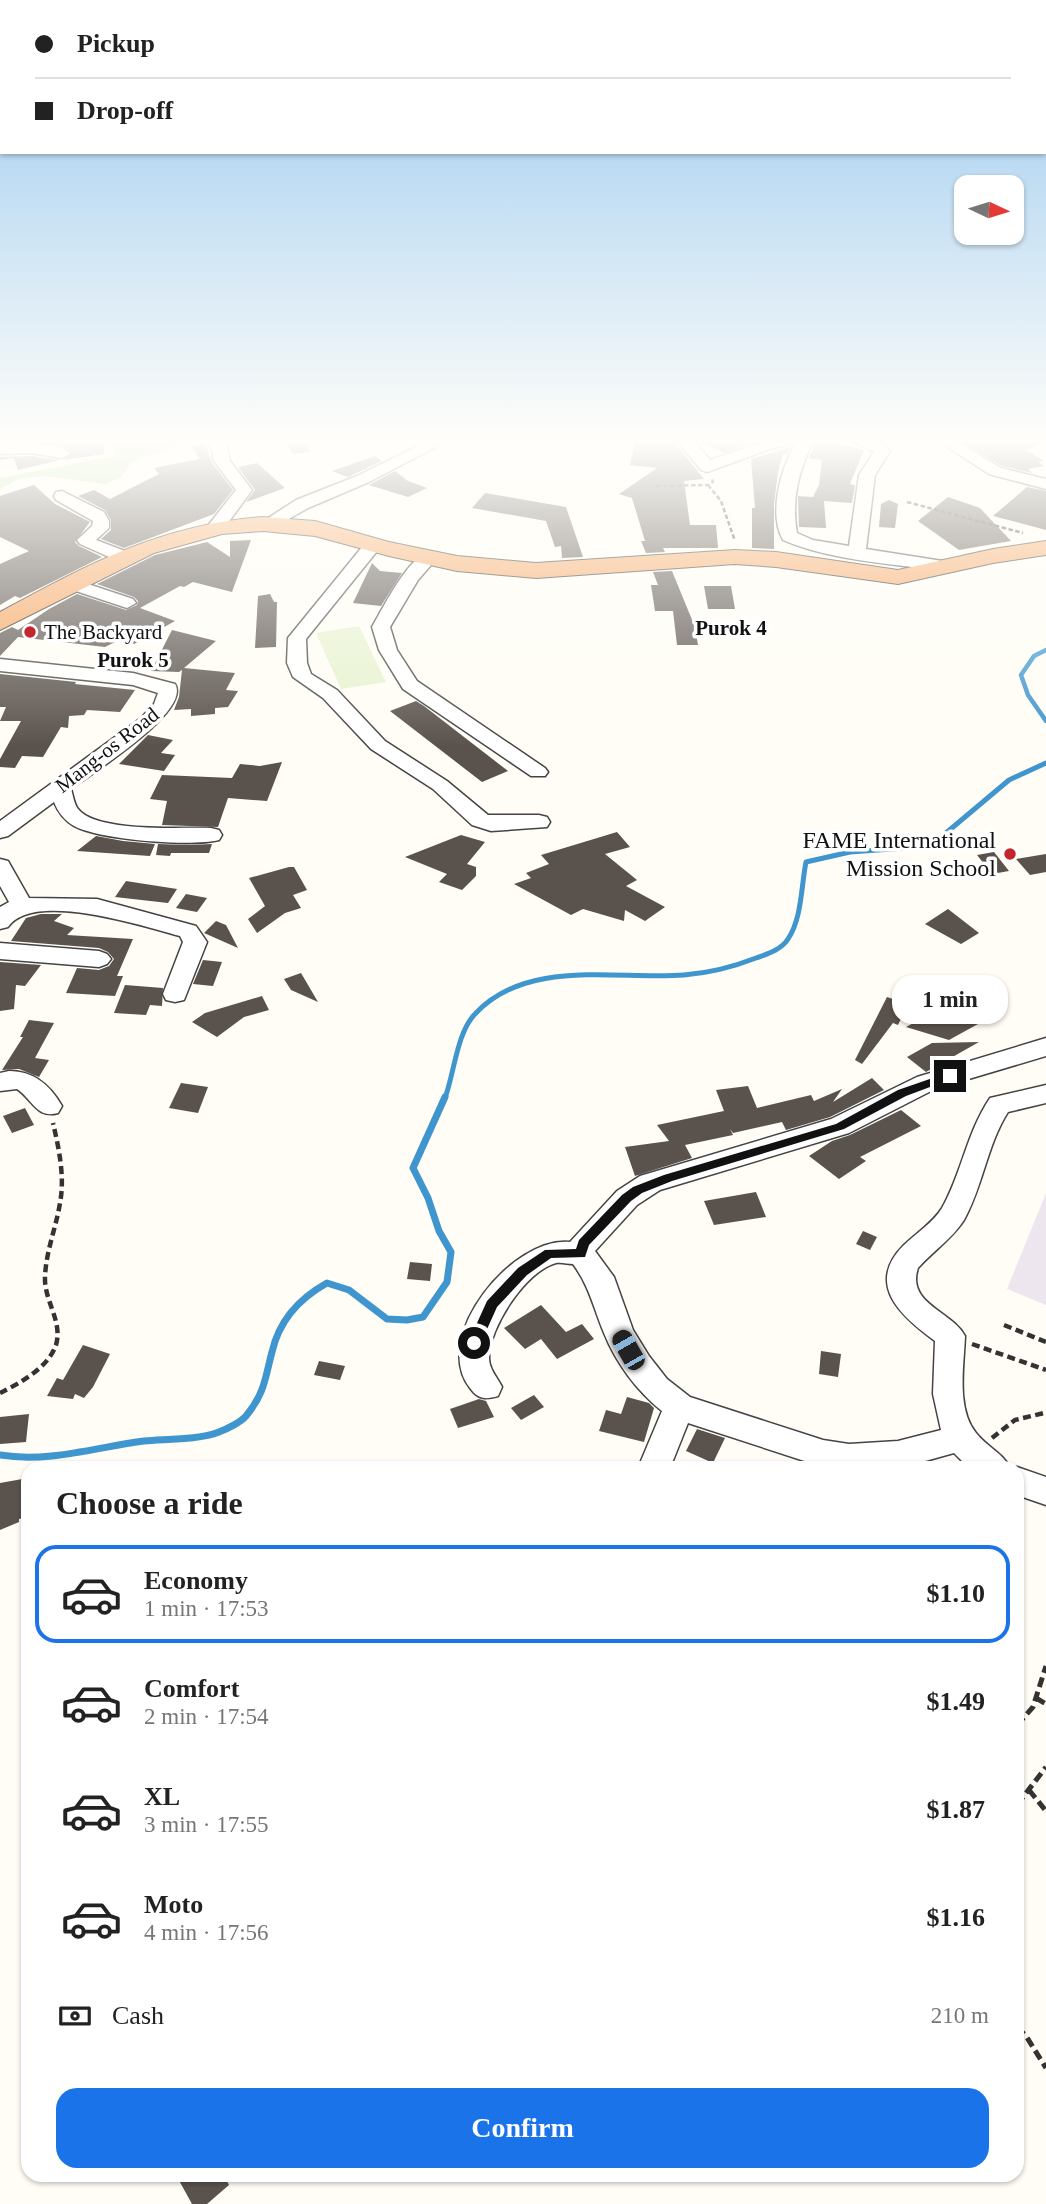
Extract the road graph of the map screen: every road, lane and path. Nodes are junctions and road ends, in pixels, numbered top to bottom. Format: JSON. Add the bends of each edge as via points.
{"nodes":[{"id":1,"x":89,"y":542,"type":"edge"},
{"id":2,"x":160,"y":542,"type":"edge"},
{"id":3,"x":364,"y":542,"type":"edge"},
{"id":4,"x":735,"y":542,"type":"edge"},
{"id":5,"x":802,"y":542,"type":"edge"},
{"id":6,"x":858,"y":542,"type":"edge"},
{"id":7,"x":1034,"y":542,"type":"edge"},
{"id":8,"x":373,"y":545,"type":"junction"},
{"id":9,"x":857,"y":553,"type":"junction"},
{"id":10,"x":429,"y":556,"type":"junction"},
{"id":11,"x":124,"y":557,"type":"junction"},
{"id":12,"x":737,"y":557,"type":"junction"},
{"id":13,"x":949,"y":567,"type":"junction"},
{"id":14,"x":73,"y":584,"type":"junction"},
{"id":15,"x":127,"y":603,"type":"dead end"},
{"id":16,"x":0,"y":622,"type":"edge"},
{"id":17,"x":0,"y":665,"type":"edge"},
{"id":18,"x":538,"y":772,"type":"dead end"},
{"id":19,"x":60,"y":787,"type":"junction"},
{"id":20,"x":539,"y":822,"type":"dead end"},
{"id":21,"x":0,"y":831,"type":"edge"},
{"id":22,"x":211,"y":835,"type":"dead end"},
{"id":23,"x":0,"y":866,"type":"edge"},
{"id":24,"x":22,"y":905,"type":"junction"},
{"id":25,"x":0,"y":922,"type":"edge"},
{"id":26,"x":0,"y":951,"type":"edge"},
{"id":27,"x":99,"y":959,"type":"dead end"},
{"id":28,"x":175,"y":994,"type":"dead end"},
{"id":29,"x":1045,"y":1050,"type":"edge"},
{"id":30,"x":0,"y":1082,"type":"edge"},
{"id":31,"x":1046,"y":1094,"type":"edge"},
{"id":32,"x":49,"y":1106,"type":"joint"},
{"id":33,"x":581,"y":1254,"type":"junction"},
{"id":34,"x":1004,"y":1325,"type":"dead end"},
{"id":35,"x":950,"y":1336,"type":"junction"},
{"id":36,"x":1046,"y":1342,"type":"edge"},
{"id":37,"x":1046,"y":1370,"type":"edge"},
{"id":38,"x":487,"y":1387,"type":"dead end"},
{"id":39,"x":0,"y":1393,"type":"edge"},
{"id":40,"x":679,"y":1406,"type":"junction"},
{"id":41,"x":1044,"y":1413,"type":"dead end"},
{"id":42,"x":961,"y":1438,"type":"junction"},
{"id":43,"x":657,"y":1461,"type":"edge"},
{"id":44,"x":888,"y":1461,"type":"edge"},
{"id":45,"x":901,"y":1461,"type":"edge"},
{"id":46,"x":984,"y":1461,"type":"edge"},
{"id":47,"x":988,"y":1461,"type":"edge"},
{"id":48,"x":1024,"y":1483,"type":"edge"},
{"id":49,"x":1046,"y":1491,"type":"edge"},
{"id":50,"x":1046,"y":1666,"type":"edge"},
{"id":51,"x":1036,"y":1698,"type":"junction"},
{"id":52,"x":1046,"y":1704,"type":"edge"},
{"id":53,"x":1024,"y":1719,"type":"edge"},
{"id":54,"x":1046,"y":1767,"type":"edge"},
{"id":55,"x":1029,"y":1790,"type":"junction"},
{"id":56,"x":1024,"y":1796,"type":"edge"},
{"id":57,"x":1046,"y":1811,"type":"edge"},
{"id":58,"x":1024,"y":2034,"type":"edge"},
{"id":59,"x":1046,"y":2068,"type":"edge"}],
"edges":[{"from":1,"to":11,"type":"street"},
{"from":2,"to":11,"type":"highway"},
{"from":3,"to":8,"type":"highway"},
{"from":4,"to":12,"type":"path"},
{"from":5,"to":9,"type":"street"},
{"from":6,"to":9,"type":"street"},
{"from":7,"to":13,"type":"highway"},
{"from":8,"to":10,"type":"highway"},
{"from":8,"to":20,"type":"street","via":[[297,638],[297,663],[303,677],[330,694],[378,745],[440,785],[480,820],[491,824]]},
{"from":9,"to":13,"type":"street"},
{"from":10,"to":12,"type":"highway","via":[[479,567],[547,570]]},
{"from":10,"to":18,"type":"street","via":[[382,626],[388,650],[410,685]]},
{"from":11,"to":14,"type":"highway"},
{"from":12,"to":13,"type":"highway","via":[[898,577]]},
{"from":14,"to":15,"type":"street"},
{"from":14,"to":16,"type":"highway"},
{"from":17,"to":19,"type":"street","name":"Mang-os Road","via":[[133,679],[168,688],[162,708],[148,722]]},
{"from":19,"to":21,"type":"street","name":"Mang-os Road"},
{"from":19,"to":22,"type":"street","via":[[72,816],[96,828]]},
{"from":23,"to":24,"type":"street"},
{"from":24,"to":25,"type":"street"},
{"from":24,"to":28,"type":"street","via":[[97,905],[188,931],[195,942]]},
{"from":26,"to":27,"type":"street"},
{"from":29,"to":33,"type":"street","via":[[926,1083],[840,1126],[650,1184],[627,1198],[584,1243]]},
{"from":30,"to":32,"type":"street","via":[[31,1083]]},
{"from":31,"to":35,"type":"street","via":[[999,1105],[983,1132],[952,1215],[936,1236],[908,1257],[901,1273],[902,1288],[915,1309]]},
{"from":32,"to":39,"type":"path","via":[[58,1143],[61,1200],[45,1263],[45,1292],[58,1321],[55,1347],[42,1364]]},
{"from":33,"to":38,"type":"street","via":[[549,1253],[523,1271],[492,1304],[474,1343],[476,1373]]},
{"from":33,"to":40,"type":"street","via":[[599,1278],[619,1334],[638,1366]]},
{"from":34,"to":36,"type":"path"},
{"from":35,"to":37,"type":"path"},
{"from":35,"to":42,"type":"street","via":[[949,1414]]},
{"from":40,"to":43,"type":"street"},
{"from":40,"to":44,"type":"street","via":[[823,1454]]},
{"from":41,"to":47,"type":"path","via":[[1021,1416],[1001,1426],[989,1442]]},
{"from":42,"to":45,"type":"street"},
{"from":42,"to":46,"type":"street"},
{"from":48,"to":49,"type":"street"},
{"from":50,"to":51,"type":"path"},
{"from":51,"to":52,"type":"path"},
{"from":51,"to":53,"type":"path"},
{"from":54,"to":55,"type":"path"},
{"from":55,"to":56,"type":"path"},
{"from":55,"to":57,"type":"path"},
{"from":58,"to":59,"type":"path"}]}
